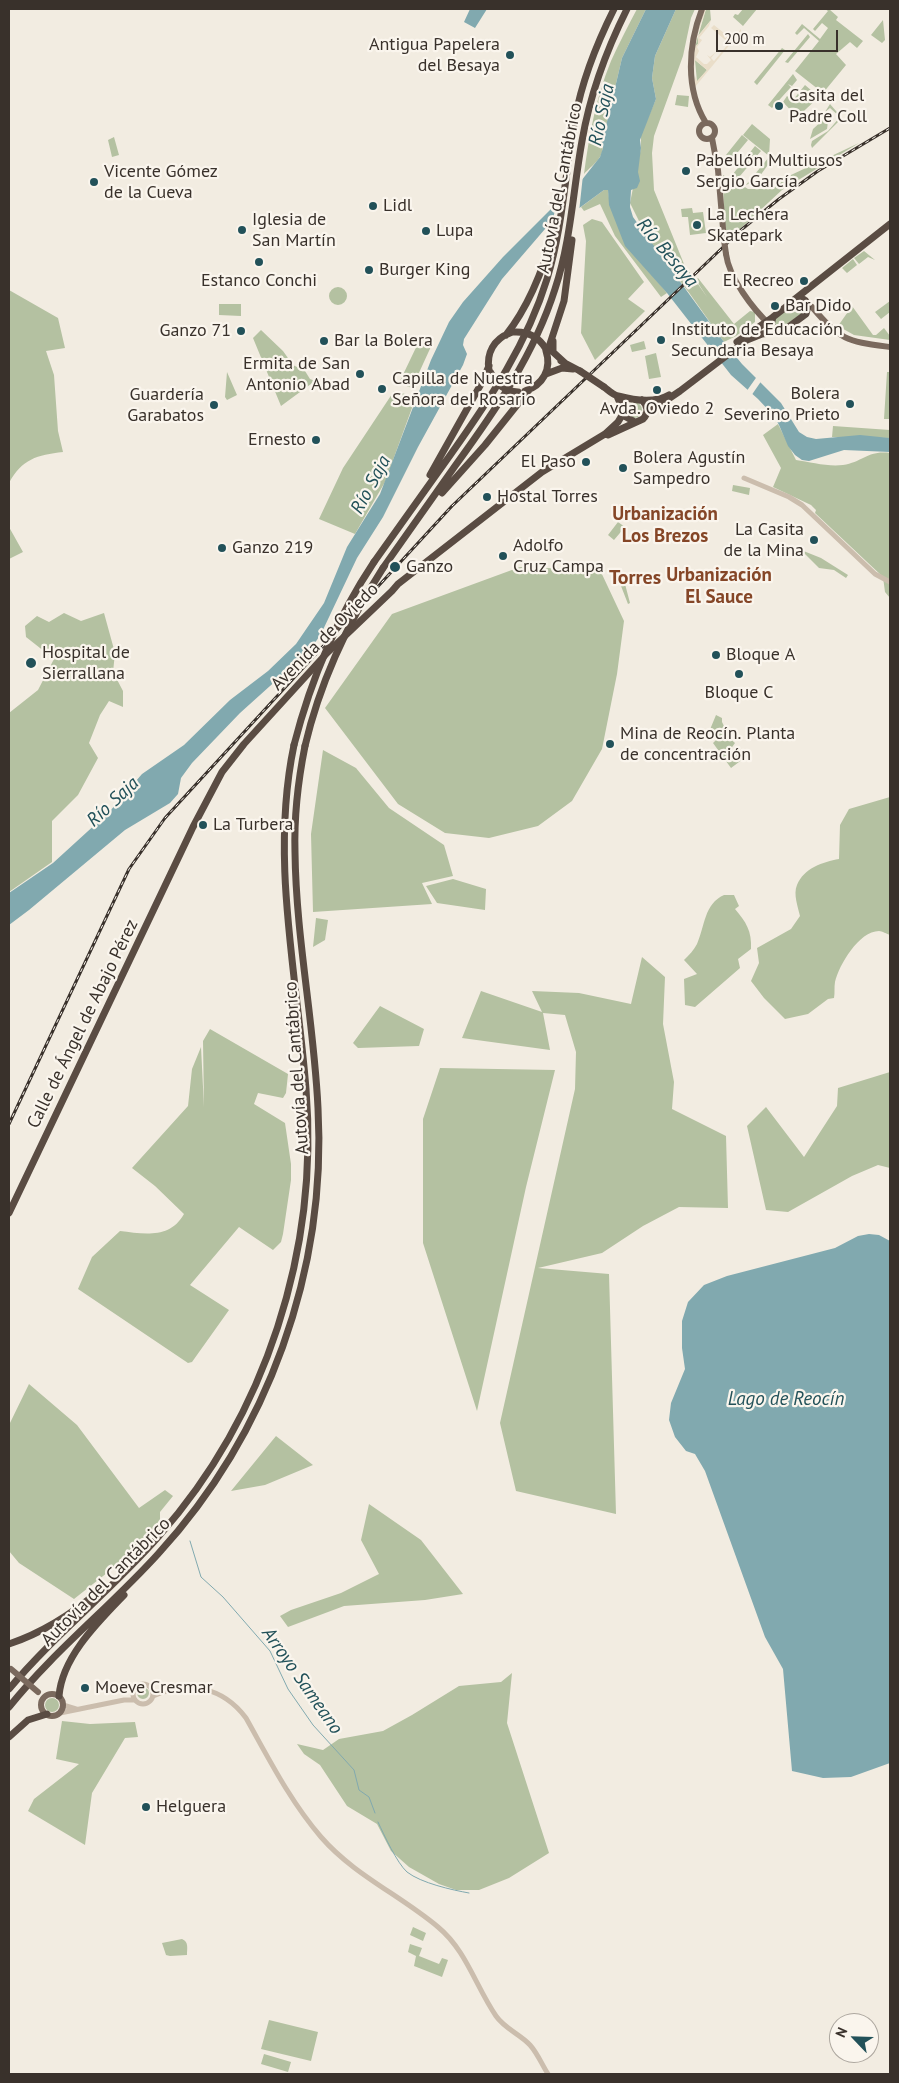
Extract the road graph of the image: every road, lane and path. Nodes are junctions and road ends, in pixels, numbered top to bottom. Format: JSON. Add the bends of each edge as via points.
{"nodes":[{"id":1,"x":614,"y":9,"type":"edge"},
{"id":2,"x":627,"y":9,"type":"edge"},
{"id":3,"x":702,"y":9,"type":"edge"},
{"id":4,"x":704,"y":124,"type":"junction"},
{"id":5,"x":712,"y":138,"type":"junction"},
{"id":6,"x":705,"y":140,"type":"junction"},
{"id":7,"x":713,"y":149,"type":"junction"},
{"id":8,"x":890,"y":224,"type":"edge"},
{"id":9,"x":570,"y":242,"type":"junction"},
{"id":10,"x":551,"y":253,"type":"junction"},
{"id":11,"x":814,"y":284,"type":"junction"},
{"id":12,"x":794,"y":300,"type":"junction"},
{"id":13,"x":564,"y":301,"type":"junction"},
{"id":14,"x":808,"y":304,"type":"junction"},
{"id":15,"x":757,"y":309,"type":"junction"},
{"id":16,"x":806,"y":314,"type":"junction"},
{"id":17,"x":771,"y":318,"type":"junction"},
{"id":18,"x":775,"y":330,"type":"junction"},
{"id":19,"x":750,"y":332,"type":"junction"},
{"id":20,"x":510,"y":333,"type":"junction"},
{"id":21,"x":740,"y":342,"type":"junction"},
{"id":22,"x":890,"y":349,"type":"edge"},
{"id":23,"x":547,"y":352,"type":"junction"},
{"id":24,"x":565,"y":363,"type":"junction"},
{"id":25,"x":490,"y":370,"type":"junction"},
{"id":26,"x":580,"y":372,"type":"junction"},
{"id":27,"x":702,"y":372,"type":"junction"},
{"id":28,"x":546,"y":374,"type":"junction"},
{"id":29,"x":529,"y":390,"type":"junction"},
{"id":30,"x":617,"y":396,"type":"junction"},
{"id":31,"x":632,"y":399,"type":"junction"},
{"id":32,"x":642,"y":400,"type":"junction"},
{"id":33,"x":623,"y":411,"type":"junction"},
{"id":34,"x":646,"y":414,"type":"junction"},
{"id":35,"x":635,"y":422,"type":"junction"},
{"id":36,"x":605,"y":434,"type":"junction"},
{"id":37,"x":744,"y":478,"type":"dead end"},
{"id":38,"x":374,"y":562,"type":"junction"},
{"id":39,"x":384,"y":567,"type":"junction"},
{"id":40,"x":890,"y":582,"type":"edge"},
{"id":41,"x":171,"y":876,"type":"joint"},
{"id":42,"x":9,"y":1213,"type":"edge"},
{"id":43,"x":196,"y":1488,"type":"junction"},
{"id":44,"x":191,"y":1515,"type":"junction"},
{"id":45,"x":9,"y":1644,"type":"edge"},
{"id":46,"x":9,"y":1667,"type":"edge"},
{"id":47,"x":152,"y":1689,"type":"junction"},
{"id":48,"x":9,"y":1690,"type":"edge"},
{"id":49,"x":165,"y":1690,"type":"junction"},
{"id":50,"x":132,"y":1694,"type":"junction"},
{"id":51,"x":59,"y":1696,"type":"junction"},
{"id":52,"x":153,"y":1696,"type":"junction"},
{"id":53,"x":44,"y":1699,"type":"junction"},
{"id":54,"x":124,"y":1700,"type":"junction"},
{"id":55,"x":135,"y":1700,"type":"junction"},
{"id":56,"x":63,"y":1705,"type":"junction"},
{"id":57,"x":9,"y":1707,"type":"edge"},
{"id":58,"x":77,"y":1710,"type":"junction"},
{"id":59,"x":60,"y":1713,"type":"junction"},
{"id":60,"x":47,"y":1714,"type":"junction"},
{"id":61,"x":9,"y":1737,"type":"edge"},
{"id":62,"x":548,"y":2074,"type":"edge"}],
"edges":[{"from":1,"to":10,"type":"highway","name":"Autovía del Cantábrico","via":[[582,89]]},
{"from":2,"to":9,"type":"highway","name":"Autovía del Cantábrico","via":[[594,90],[584,132]]},
{"from":3,"to":4,"type":"main road","via":[[692,41],[690,62]]},
{"from":4,"to":5,"type":"main road","via":[[712,124],[715,128],[716,134]]},
{"from":4,"to":6,"type":"main road","via":[[699,135]]},
{"from":5,"to":6,"type":"main road"},
{"from":5,"to":7,"type":"main road"},
{"from":6,"to":7,"type":"main road"},
{"from":7,"to":15,"type":"main road","bridge":true,"via":[[726,254],[733,277]]},
{"from":8,"to":11,"type":"highway"},
{"from":9,"to":13,"type":"highway"},
{"from":9,"to":39,"type":"highway","name":"Autovía del Cantábrico","via":[[549,308],[519,372]]},
{"from":10,"to":20,"type":"highway"},
{"from":10,"to":38,"type":"highway","name":"Autovía del Cantábrico","via":[[539,302],[509,367]]},
{"from":11,"to":12,"type":"highway"},
{"from":11,"to":14,"type":"highway","via":[[809,291]]},
{"from":12,"to":14,"type":"highway","via":[[802,298]]},
{"from":12,"to":17,"type":"highway"},
{"from":13,"to":23,"type":"highway"},
{"from":13,"to":24,"type":"highway","via":[[552,346]]},
{"from":14,"to":16,"type":"highway"},
{"from":14,"to":22,"type":"main road","via":[[844,338]]},
{"from":15,"to":17,"type":"main road"},
{"from":15,"to":17,"type":"main road"},
{"from":15,"to":19,"type":"main road","via":[[759,321]]},
{"from":16,"to":18,"type":"highway","via":[[783,331]]},
{"from":16,"to":22,"type":"main road","via":[[816,317],[829,332],[845,342]]},
{"from":17,"to":18,"type":"highway"},
{"from":17,"to":19,"type":"highway"},
{"from":18,"to":21,"type":"highway"},
{"from":19,"to":21,"type":"highway"},
{"from":20,"to":23,"type":"highway","bridge":true,"via":[[531,334]]},
{"from":20,"to":25,"type":"highway","via":[[493,346],[489,356]]},
{"from":21,"to":27,"type":"highway"},
{"from":23,"to":24,"type":"highway"},
{"from":23,"to":28,"type":"highway"},
{"from":24,"to":26,"type":"highway"},
{"from":25,"to":29,"type":"highway","bridge":true,"via":[[503,388],[518,392]]},
{"from":25,"to":38,"type":"highway","via":[[438,462]]},
{"from":26,"to":28,"type":"highway","via":[[562,368]]},
{"from":26,"to":30,"type":"highway","bridge":true},
{"from":27,"to":32,"type":"highway","via":[[664,397]]},
{"from":27,"to":34,"type":"highway"},
{"from":28,"to":29,"type":"highway"},
{"from":29,"to":39,"type":"highway"},
{"from":30,"to":31,"type":"highway"},
{"from":30,"to":33,"type":"highway"},
{"from":31,"to":32,"type":"highway"},
{"from":31,"to":33,"type":"highway","via":[[626,402]]},
{"from":32,"to":34,"type":"highway"},
{"from":33,"to":35,"type":"highway","via":[[627,419]]},
{"from":33,"to":36,"type":"highway","name":"Avenida de Oviedo","via":[[618,422]]},
{"from":34,"to":35,"type":"highway"},
{"from":35,"to":36,"type":"highway","name":"Avenida de Oviedo"},
{"from":36,"to":41,"type":"highway","name":"Avenida de Oviedo","via":[[541,473],[401,581],[327,653],[228,764]]},
{"from":37,"to":40,"type":"street","via":[[802,505],[876,574]]},
{"from":38,"to":43,"type":"highway","name":"Autovía del Cantábrico","bridge":true,"via":[[348,604],[310,688],[294,744],[286,798],[285,887],[307,1114],[303,1216],[292,1278],[267,1356],[245,1407]]},
{"from":39,"to":44,"type":"highway","name":"Autovía del Cantábrico","bridge":true,"via":[[357,611],[317,701],[305,746],[298,794],[294,852],[297,900],[319,1113],[318,1180],[312,1232],[296,1305],[270,1380],[236,1448]]},
{"from":41,"to":42,"type":"highway","name":"Calle de Ángel de Abajo Pérez"},
{"from":43,"to":45,"type":"highway","via":[[144,1548],[100,1591],[58,1621]]},
{"from":43,"to":48,"type":"highway","name":"Autovía del Cantábrico","via":[[147,1550],[45,1649]]},
{"from":44,"to":51,"type":"highway","via":[[154,1564],[82,1644],[62,1677]]},
{"from":44,"to":57,"type":"highway","name":"Autovía del Cantábrico","via":[[151,1562],[48,1662]]},
{"from":46,"to":53,"type":"main road","bridge":true},
{"from":47,"to":49,"type":"street"},
{"from":47,"to":50,"type":"street","via":[[148,1685],[138,1685]]},
{"from":47,"to":52,"type":"street"},
{"from":49,"to":52,"type":"street"},
{"from":49,"to":62,"type":"street","via":[[207,1689],[238,1707],[291,1798],[321,1837],[367,1878],[449,1937],[496,2016],[530,2045]]},
{"from":50,"to":54,"type":"street"},
{"from":50,"to":55,"type":"street"},
{"from":51,"to":53,"type":"main road","via":[[52,1694]]},
{"from":51,"to":56,"type":"main road"},
{"from":52,"to":55,"type":"street","via":[[145,1704]]},
{"from":53,"to":60,"type":"main road","via":[[42,1709]]},
{"from":54,"to":55,"type":"street"},
{"from":54,"to":58,"type":"street"},
{"from":56,"to":58,"type":"street"},
{"from":56,"to":59,"type":"main road"},
{"from":58,"to":59,"type":"street"},
{"from":59,"to":60,"type":"main road","via":[[54,1716]]},
{"from":60,"to":61,"type":"highway","via":[[31,1719]]}]}
